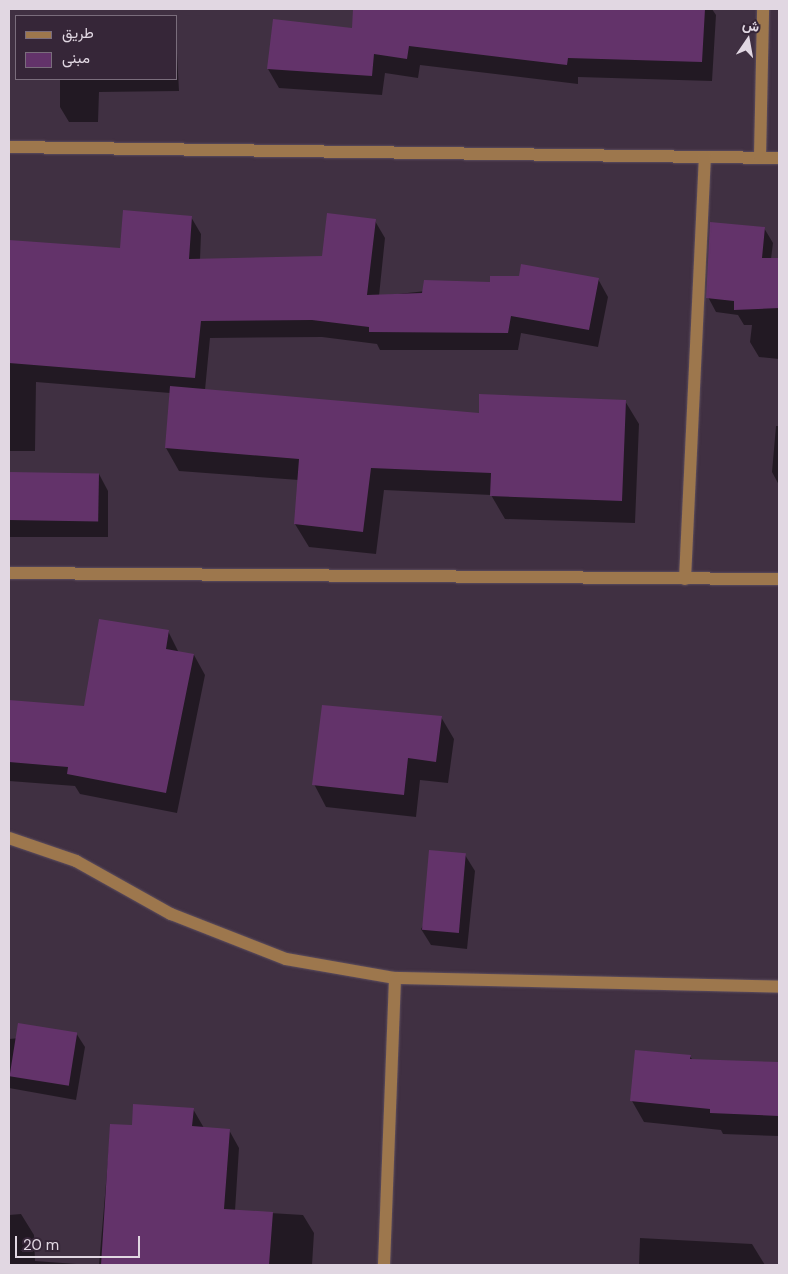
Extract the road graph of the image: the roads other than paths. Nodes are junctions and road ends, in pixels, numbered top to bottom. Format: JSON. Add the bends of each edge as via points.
{"nodes":[{"id":1,"x":763,"y":9,"type":"edge"},
{"id":2,"x":9,"y":146,"type":"edge"},
{"id":3,"x":705,"y":157,"type":"junction"},
{"id":4,"x":760,"y":157,"type":"junction"},
{"id":5,"x":779,"y":158,"type":"edge"},
{"id":6,"x":9,"y":573,"type":"edge"},
{"id":7,"x":685,"y":579,"type":"junction"},
{"id":8,"x":779,"y":579,"type":"edge"},
{"id":9,"x":9,"y":838,"type":"edge"},
{"id":10,"x":395,"y":978,"type":"junction"},
{"id":11,"x":779,"y":987,"type":"edge"},
{"id":12,"x":384,"y":1265,"type":"edge"}],
"edges":[{"from":1,"to":4,"type":"street"},
{"from":2,"to":3,"type":"street"},
{"from":3,"to":4,"type":"street"},
{"from":3,"to":7,"type":"street"},
{"from":4,"to":5,"type":"street"},
{"from":6,"to":7,"type":"street"},
{"from":7,"to":8,"type":"street"},
{"from":9,"to":10,"type":"street","via":[[76,861],[171,914],[286,959]]},
{"from":10,"to":11,"type":"street"},
{"from":10,"to":12,"type":"street"}]}
